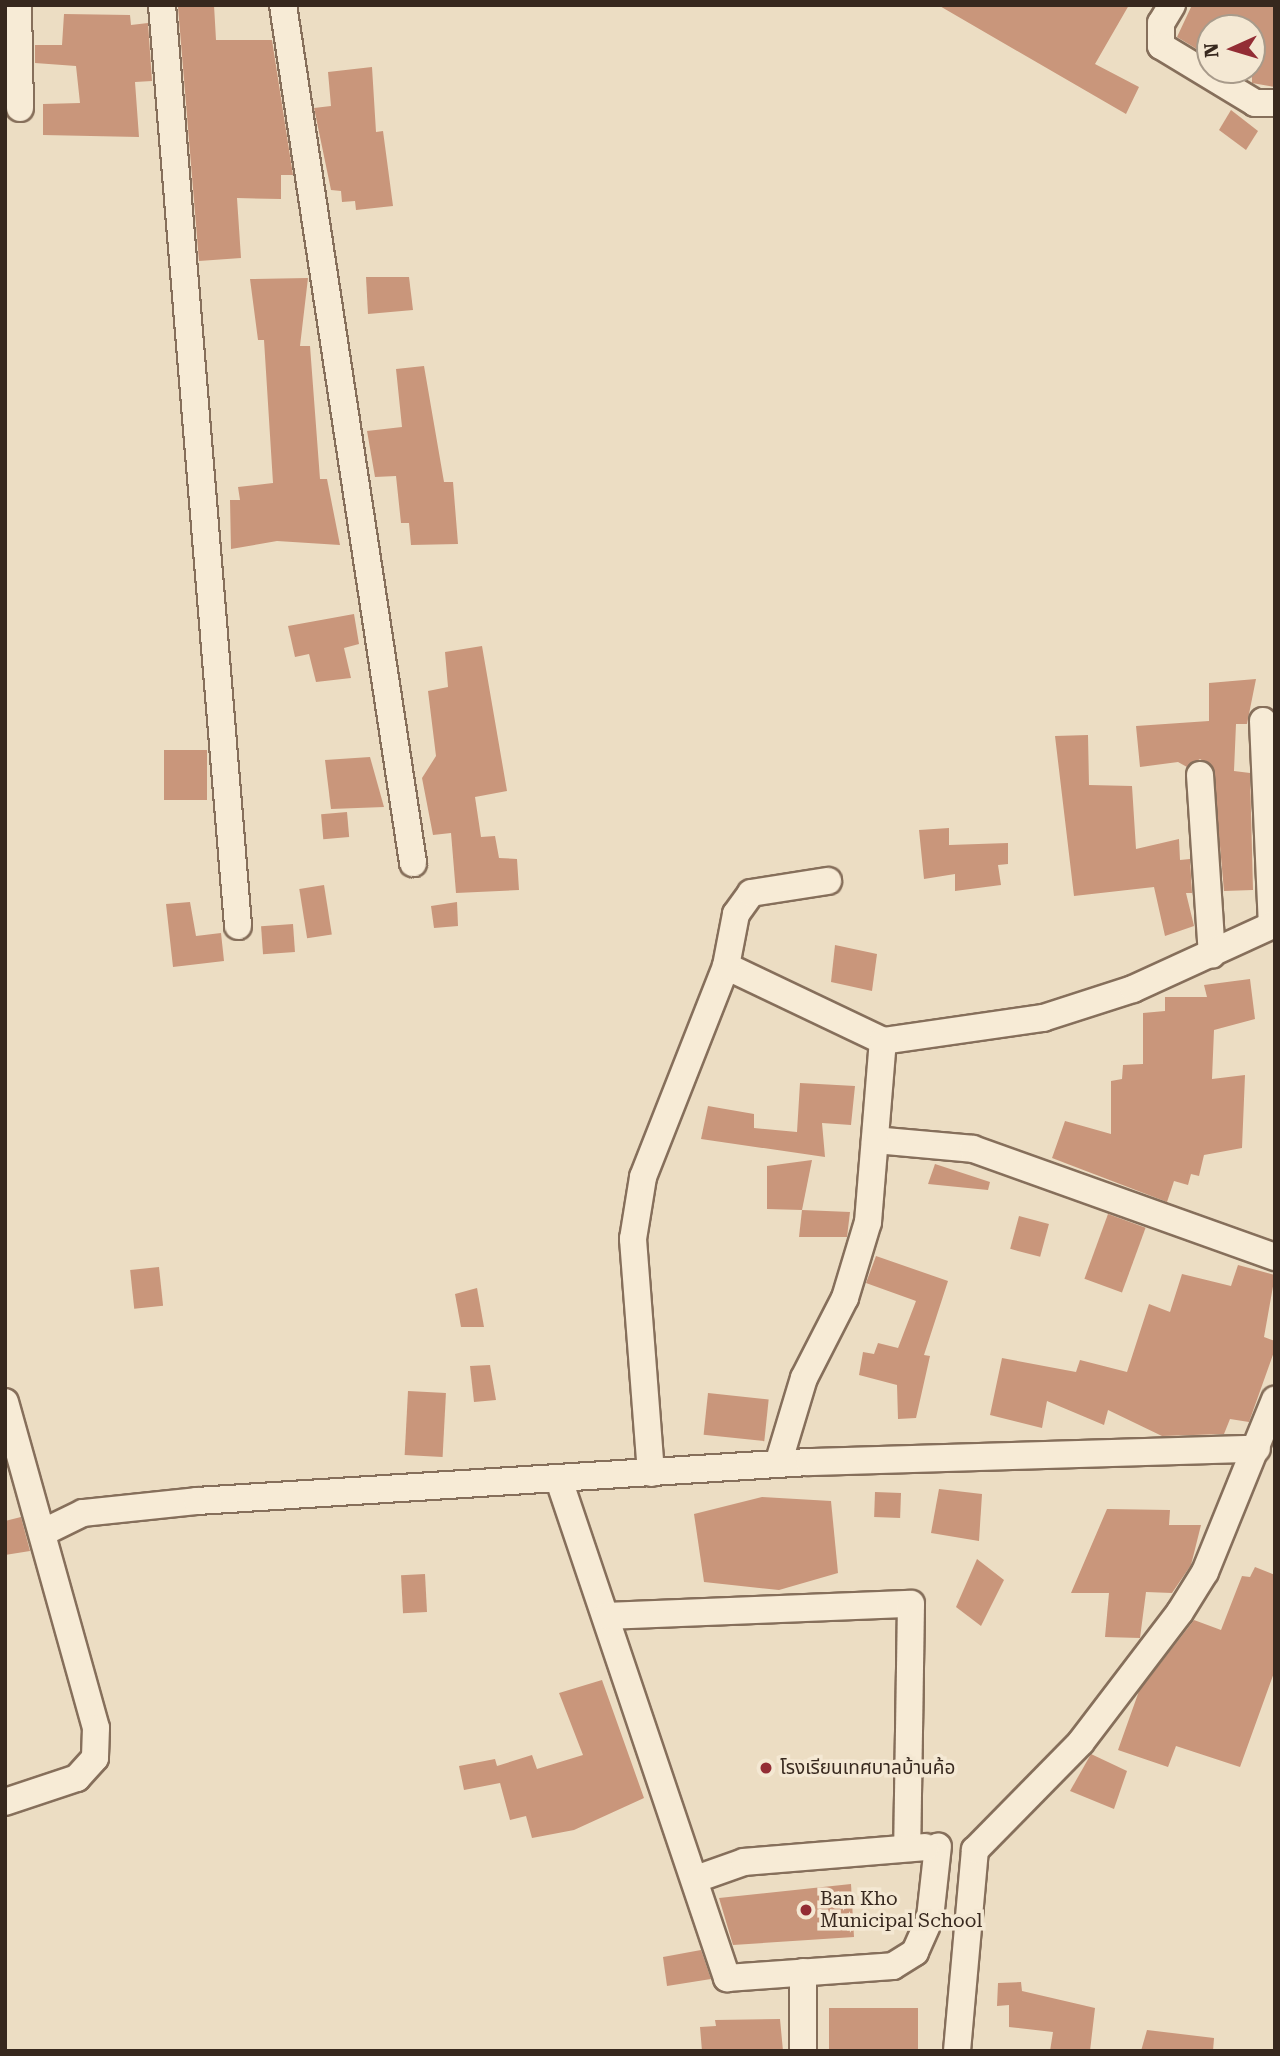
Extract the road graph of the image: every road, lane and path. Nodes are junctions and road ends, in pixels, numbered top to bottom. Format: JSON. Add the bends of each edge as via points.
{"nodes":[{"id":1,"x":18,"y":5,"type":"edge"},
{"id":2,"x":162,"y":5,"type":"edge"},
{"id":3,"x":283,"y":5,"type":"edge"},
{"id":4,"x":1172,"y":5,"type":"edge"},
{"id":5,"x":1275,"y":103,"type":"edge"},
{"id":6,"x":20,"y":108,"type":"dead end"},
{"id":7,"x":1263,"y":721,"type":"dead end"},
{"id":8,"x":1200,"y":775,"type":"dead end"},
{"id":9,"x":413,"y":863,"type":"dead end"},
{"id":10,"x":828,"y":881,"type":"dead end"},
{"id":11,"x":1273,"y":924,"type":"edge"},
{"id":12,"x":238,"y":926,"type":"dead end"},
{"id":13,"x":1212,"y":955,"type":"junction"},
{"id":14,"x":726,"y":966,"type":"junction"},
{"id":15,"x":883,"y":1041,"type":"junction"},
{"id":16,"x":875,"y":1140,"type":"junction"},
{"id":17,"x":1275,"y":1257,"type":"edge"},
{"id":18,"x":1275,"y":1400,"type":"edge"},
{"id":19,"x":5,"y":1402,"type":"edge"},
{"id":20,"x":1256,"y":1449,"type":"junction"},
{"id":21,"x":778,"y":1464,"type":"junction"},
{"id":22,"x":651,"y":1473,"type":"junction"},
{"id":23,"x":559,"y":1480,"type":"junction"},
{"id":24,"x":44,"y":1532,"type":"junction"},
{"id":25,"x":606,"y":1616,"type":"junction"},
{"id":26,"x":5,"y":1802,"type":"edge"},
{"id":27,"x":938,"y":1846,"type":"junction"},
{"id":28,"x":907,"y":1848,"type":"junction"},
{"id":29,"x":975,"y":1850,"type":"junction"},
{"id":30,"x":696,"y":1880,"type":"junction"},
{"id":31,"x":803,"y":1972,"type":"junction"},
{"id":32,"x":803,"y":2051,"type":"edge"},
{"id":33,"x":957,"y":2051,"type":"edge"}],
"edges":[{"from":1,"to":6,"type":"street"},
{"from":2,"to":12,"type":"street"},
{"from":3,"to":9,"type":"street"},
{"from":4,"to":5,"type":"street","via":[[1161,23],[1161,46],[1255,103]]},
{"from":7,"to":11,"type":"street"},
{"from":8,"to":13,"type":"street"},
{"from":10,"to":14,"type":"street","via":[[751,892],[736,914]]},
{"from":11,"to":13,"type":"street"},
{"from":13,"to":15,"type":"street","via":[[1043,1018]]},
{"from":14,"to":15,"type":"street"},
{"from":14,"to":22,"type":"street","via":[[643,1177],[633,1239]]},
{"from":15,"to":16,"type":"street"},
{"from":16,"to":17,"type":"street","via":[[973,1149]]},
{"from":16,"to":21,"type":"street","via":[[868,1222],[845,1298],[804,1378]]},
{"from":18,"to":20,"type":"street"},
{"from":19,"to":24,"type":"street"},
{"from":20,"to":21,"type":"street"},
{"from":20,"to":29,"type":"street","via":[[1205,1572],[1180,1612],[1081,1742]]},
{"from":21,"to":22,"type":"street"},
{"from":22,"to":23,"type":"street"},
{"from":23,"to":24,"type":"street","via":[[197,1501],[83,1513]]},
{"from":23,"to":25,"type":"street"},
{"from":24,"to":26,"type":"street","via":[[86,1681],[95,1758],[77,1778]]},
{"from":25,"to":28,"type":"street","via":[[911,1604]]},
{"from":25,"to":30,"type":"street"},
{"from":27,"to":28,"type":"street"},
{"from":27,"to":29,"type":"street"},
{"from":27,"to":31,"type":"street","via":[[930,1919],[915,1952],[893,1966]]},
{"from":28,"to":30,"type":"street","via":[[744,1862]]},
{"from":29,"to":33,"type":"street"},
{"from":30,"to":31,"type":"street","via":[[727,1978]]},
{"from":31,"to":32,"type":"street"}]}
